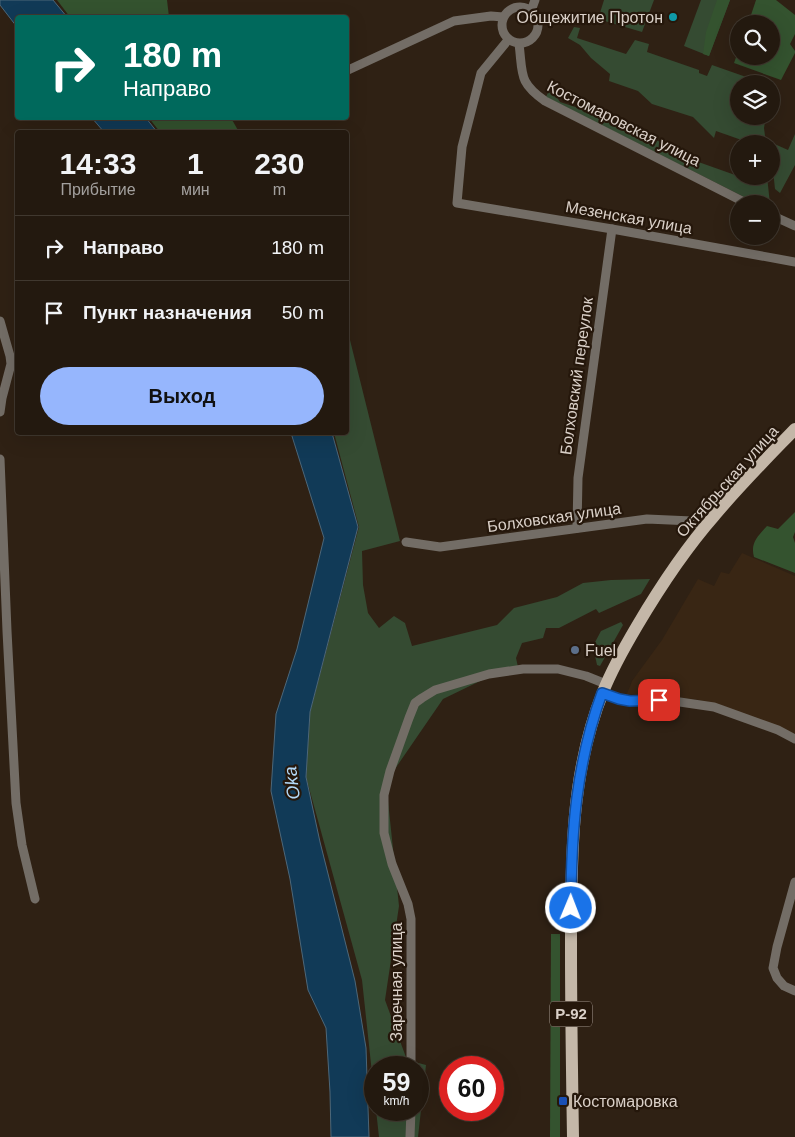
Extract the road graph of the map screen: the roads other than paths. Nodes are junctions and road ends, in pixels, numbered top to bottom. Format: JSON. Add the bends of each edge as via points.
{"nodes":[{"id":1,"x":535,"y":0,"type":"edge"},
{"id":2,"x":531,"y":11,"type":"junction"},
{"id":3,"x":503,"y":17,"type":"junction"},
{"id":4,"x":508,"y":40,"type":"junction"},
{"id":5,"x":519,"y":44,"type":"junction"},
{"id":6,"x":349,"y":70,"type":"edge"},
{"id":7,"x":730,"y":195,"type":"edge"},
{"id":8,"x":780,"y":219,"type":"edge"},
{"id":9,"x":795,"y":226,"type":"edge"},
{"id":10,"x":612,"y":229,"type":"junction"},
{"id":11,"x":795,"y":262,"type":"edge"},
{"id":12,"x":0,"y":321,"type":"edge"},
{"id":13,"x":0,"y":412,"type":"edge"},
{"id":14,"x":795,"y":429,"type":"edge"},
{"id":15,"x":0,"y":459,"type":"edge"},
{"id":16,"x":578,"y":528,"type":"junction"},
{"id":17,"x":704,"y":528,"type":"junction"},
{"id":18,"x":406,"y":542,"type":"dead end"},
{"id":19,"x":604,"y":688,"type":"junction"},
{"id":20,"x":795,"y":739,"type":"edge"},
{"id":21,"x":795,"y":882,"type":"edge"},
{"id":22,"x":35,"y":899,"type":"dead end"},
{"id":23,"x":795,"y":991,"type":"edge"},
{"id":24,"x":411,"y":1056,"type":"edge"},
{"id":25,"x":411,"y":1121,"type":"edge"},
{"id":26,"x":410,"y":1137,"type":"edge"},
{"id":27,"x":573,"y":1137,"type":"edge"}],
"edges":[{"from":1,"to":2,"type":"street"},
{"from":2,"to":3,"type":"street","via":[[515,8]]},
{"from":2,"to":5,"type":"street","via":[[538,22],[536,34],[528,42]]},
{"from":3,"to":4,"type":"street","via":[[502,29]]},
{"from":3,"to":6,"type":"street","via":[[454,21]]},
{"from":4,"to":5,"type":"street"},
{"from":4,"to":10,"type":"street","name":"Мезенская улица","via":[[481,73],[462,147],[457,204]]},
{"from":5,"to":7,"type":"street","name":"Костомаровская улица","via":[[523,78],[545,101]]},
{"from":8,"to":9,"type":"street"},
{"from":10,"to":11,"type":"street","name":"Мезенская улица"},
{"from":10,"to":16,"type":"street","name":"Болховский переулок","via":[[578,478]]},
{"from":12,"to":13,"type":"street","via":[[11,364]]},
{"from":14,"to":17,"type":"main road","name":"Октябрьская улица"},
{"from":15,"to":22,"type":"street","via":[[16,803]]},
{"from":16,"to":17,"type":"street","name":"Болховская улица","via":[[647,520],[692,522]]},
{"from":16,"to":18,"type":"street","name":"Болховская улица","via":[[440,547]]},
{"from":17,"to":19,"type":"main road","name":"Октябрьская улица","number":"Р-92","via":[[663,582]]},
{"from":19,"to":20,"type":"street","name":"Заречная улица","via":[[619,699],[630,701],[673,700],[714,707]]},
{"from":19,"to":24,"type":"street","name":"Заречная улица","via":[[586,676],[558,669],[523,669],[489,674],[447,686],[428,693],[415,703],[384,795],[384,833],[411,919]]},
{"from":19,"to":27,"type":"main road","number":"Р-92","via":[[584,756],[574,824],[571,890]]},
{"from":21,"to":23,"type":"street","via":[[773,968],[784,986]]},
{"from":25,"to":26,"type":"street"}]}
